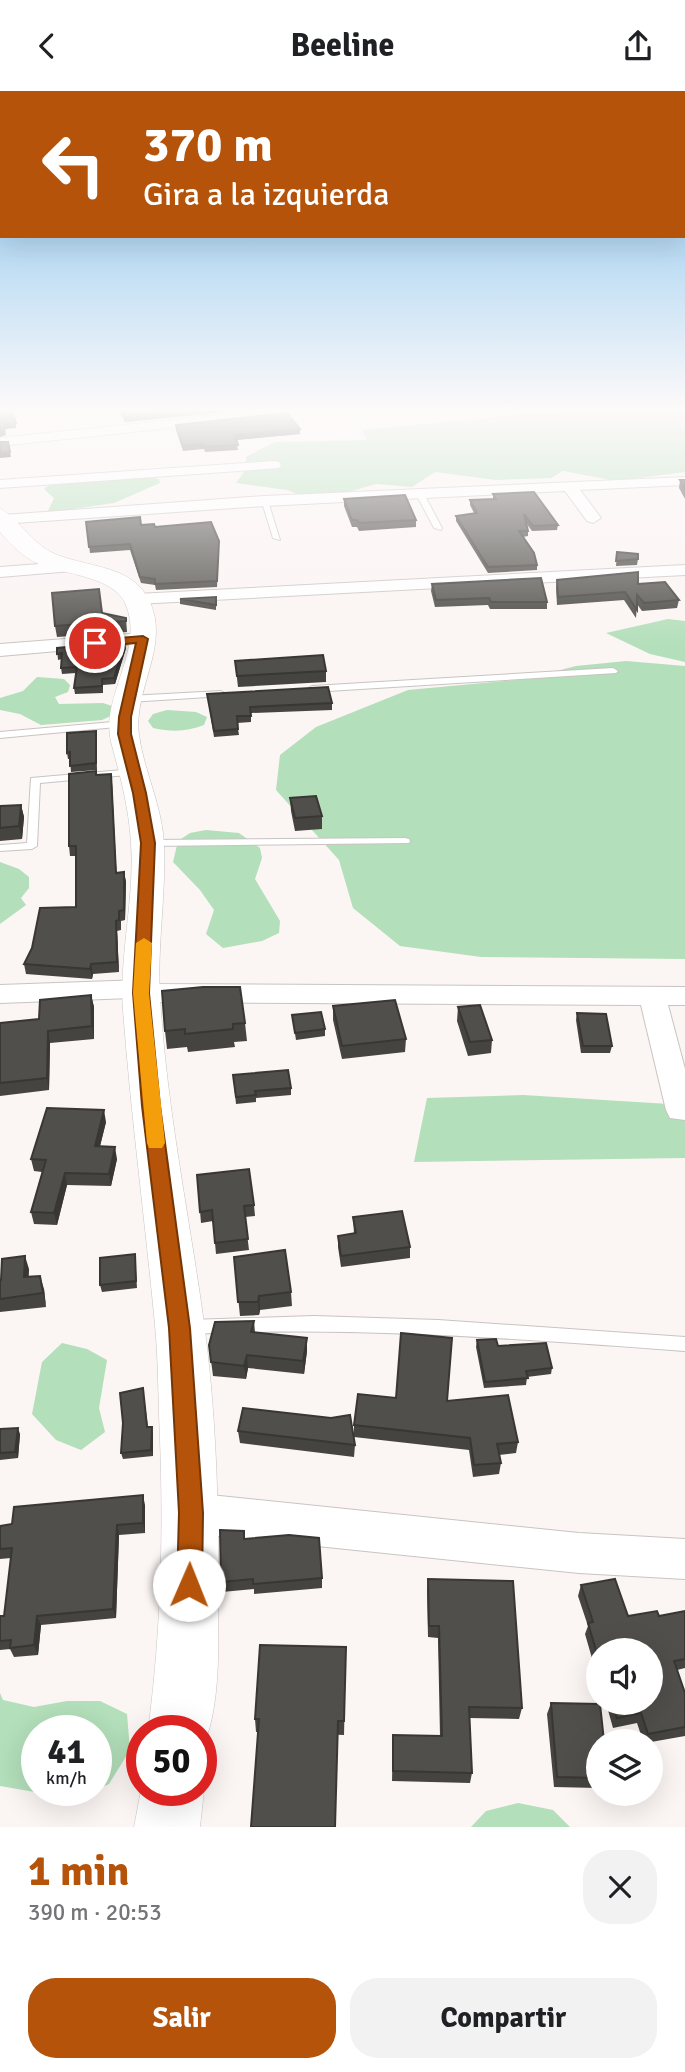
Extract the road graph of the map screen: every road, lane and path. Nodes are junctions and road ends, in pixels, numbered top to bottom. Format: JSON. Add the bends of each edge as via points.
{"nodes":[{"id":1,"x":124,"y":488,"type":"edge"},
{"id":2,"x":548,"y":488,"type":"edge"},
{"id":3,"x":571,"y":488,"type":"edge"},
{"id":4,"x":420,"y":494,"type":"junction"},
{"id":5,"x":264,"y":501,"type":"junction"},
{"id":6,"x":1,"y":507,"type":"edge"},
{"id":7,"x":593,"y":518,"type":"dead end"},
{"id":8,"x":438,"y":528,"type":"dead end"},
{"id":9,"x":277,"y":538,"type":"dead end"},
{"id":10,"x":66,"y":566,"type":"junction"},
{"id":11,"x":685,"y":570,"type":"edge"},
{"id":12,"x":0,"y":572,"type":"edge"},
{"id":13,"x":137,"y":599,"type":"junction"},
{"id":14,"x":143,"y":639,"type":"junction"},
{"id":15,"x":0,"y":650,"type":"edge"},
{"id":16,"x":612,"y":671,"type":"dead end"},
{"id":17,"x":295,"y":689,"type":"edge"},
{"id":18,"x":226,"y":694,"type":"edge"},
{"id":19,"x":127,"y":711,"type":"junction"},
{"id":20,"x":0,"y":735,"type":"edge"},
{"id":21,"x":134,"y":772,"type":"junction"},
{"id":22,"x":405,"y":841,"type":"dead end"},
{"id":23,"x":148,"y":843,"type":"junction"},
{"id":24,"x":0,"y":849,"type":"edge"},
{"id":25,"x":141,"y":991,"type":"junction"},
{"id":26,"x":0,"y":995,"type":"edge"},
{"id":27,"x":652,"y":996,"type":"junction"},
{"id":28,"x":685,"y":996,"type":"edge"},
{"id":29,"x":681,"y":1111,"type":"dead end"},
{"id":30,"x":180,"y":1328,"type":"junction"},
{"id":31,"x":685,"y":1344,"type":"edge"},
{"id":32,"x":191,"y":1513,"type":"junction"},
{"id":33,"x":685,"y":1559,"type":"edge"},
{"id":34,"x":181,"y":1715,"type":"edge"},
{"id":35,"x":170,"y":1806,"type":"edge"},
{"id":36,"x":167,"y":1827,"type":"edge"}],
"edges":[{"from":1,"to":6,"type":"street"},
{"from":2,"to":4,"type":"street"},
{"from":3,"to":7,"type":"street"},
{"from":4,"to":5,"type":"street"},
{"from":4,"to":8,"type":"lane"},
{"from":5,"to":6,"type":"street"},
{"from":5,"to":9,"type":"lane"},
{"from":6,"to":10,"type":"main road","via":[[17,539]]},
{"from":10,"to":12,"type":"street"},
{"from":10,"to":13,"type":"main road","via":[[118,583]]},
{"from":11,"to":13,"type":"street"},
{"from":13,"to":14,"type":"main road"},
{"from":14,"to":15,"type":"street"},
{"from":14,"to":19,"type":"main road"},
{"from":16,"to":17,"type":"lane"},
{"from":18,"to":19,"type":"lane"},
{"from":19,"to":20,"type":"lane"},
{"from":19,"to":21,"type":"main road","via":[[128,753]]},
{"from":21,"to":23,"type":"main road"},
{"from":21,"to":24,"type":"lane","via":[[35,781],[32,846]]},
{"from":22,"to":23,"type":"lane"},
{"from":23,"to":25,"type":"main road"},
{"from":25,"to":26,"type":"street"},
{"from":25,"to":27,"type":"street"},
{"from":25,"to":30,"type":"main road"},
{"from":27,"to":28,"type":"street"},
{"from":27,"to":29,"type":"street"},
{"from":30,"to":31,"type":"lane","via":[[405,1326]]},
{"from":30,"to":32,"type":"main road"},
{"from":32,"to":33,"type":"street","via":[[579,1553]]},
{"from":32,"to":34,"type":"main road","via":[[188,1657]]},
{"from":35,"to":36,"type":"main road"}]}
